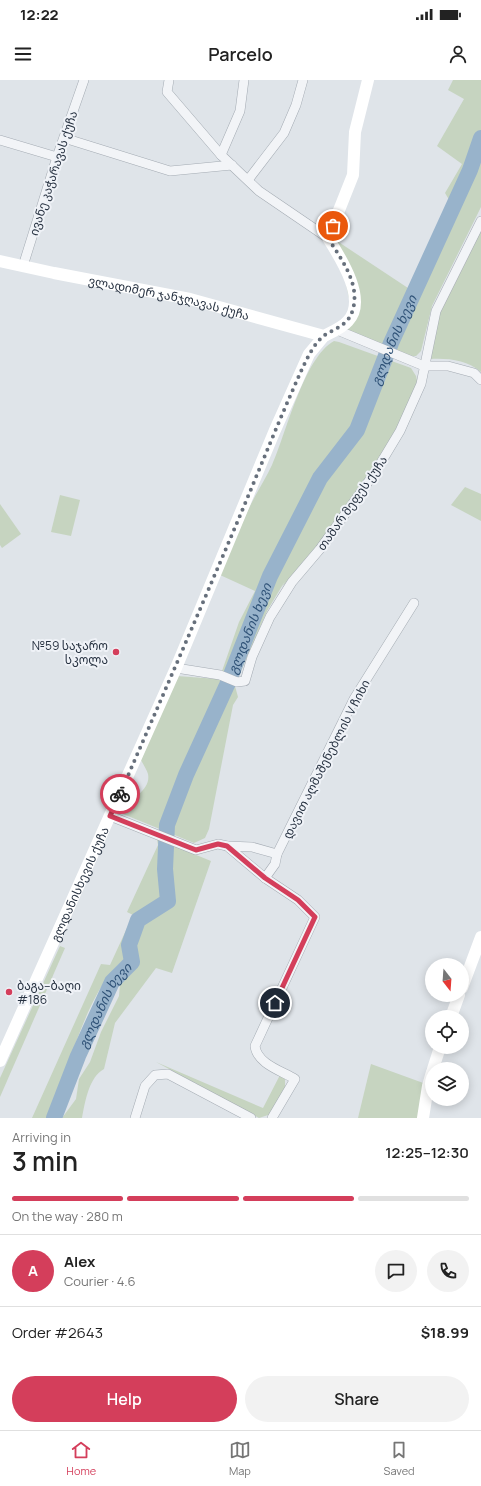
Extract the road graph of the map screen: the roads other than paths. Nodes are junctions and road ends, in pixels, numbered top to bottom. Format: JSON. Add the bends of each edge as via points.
{"nodes":[{"id":1,"x":84,"y":80,"type":"edge"},
{"id":2,"x":169,"y":80,"type":"edge"},
{"id":3,"x":244,"y":80,"type":"edge"},
{"id":4,"x":303,"y":80,"type":"edge"},
{"id":5,"x":368,"y":80,"type":"edge"},
{"id":6,"x":64,"y":138,"type":"junction"},
{"id":7,"x":0,"y":140,"type":"edge"},
{"id":8,"x":221,"y":155,"type":"junction"},
{"id":9,"x":57,"y":157,"type":"junction"},
{"id":10,"x":232,"y":165,"type":"junction"},
{"id":11,"x":248,"y":180,"type":"junction"},
{"id":12,"x":481,"y":221,"type":"edge"},
{"id":13,"x":328,"y":238,"type":"junction"},
{"id":14,"x":0,"y":261,"type":"edge"},
{"id":15,"x":23,"y":266,"type":"junction"},
{"id":16,"x":337,"y":330,"type":"junction"},
{"id":17,"x":324,"y":336,"type":"junction"},
{"id":18,"x":424,"y":366,"type":"junction"},
{"id":19,"x":481,"y":380,"type":"edge"},
{"id":20,"x":414,"y":603,"type":"dead end"},
{"id":21,"x":176,"y":668,"type":"junction"},
{"id":22,"x":110,"y":816,"type":"junction"},
{"id":23,"x":227,"y":846,"type":"junction"},
{"id":24,"x":278,"y":854,"type":"junction"},
{"id":25,"x":265,"y":878,"type":"junction"},
{"id":26,"x":481,"y":937,"type":"edge"},
{"id":27,"x":469,"y":969,"type":"edge"},
{"id":28,"x":0,"y":1061,"type":"edge"},
{"id":29,"x":425,"y":1105,"type":"edge"},
{"id":30,"x":135,"y":1118,"type":"edge"},
{"id":31,"x":251,"y":1118,"type":"edge"},
{"id":32,"x":272,"y":1118,"type":"edge"},
{"id":33,"x":423,"y":1118,"type":"edge"}],
"edges":[{"from":1,"to":6,"type":"street","name":"ივანე კაჭარავას ქუჩა"},
{"from":2,"to":8,"type":"street","via":[[167,92]]},
{"from":3,"to":8,"type":"street","via":[[240,111]]},
{"from":4,"to":11,"type":"street","via":[[284,133]]},
{"from":5,"to":13,"type":"street","via":[[355,132],[353,175]]},
{"from":6,"to":9,"type":"street","name":"ივანე კაჭარავას ქუჩა"},
{"from":6,"to":10,"type":"street","via":[[170,171]]},
{"from":7,"to":9,"type":"street"},
{"from":8,"to":10,"type":"street"},
{"from":9,"to":15,"type":"street","name":"ივანე კაჭარავას ქუჩა"},
{"from":10,"to":11,"type":"street"},
{"from":11,"to":13,"type":"street","via":[[259,191]]},
{"from":12,"to":18,"type":"street","via":[[436,311]]},
{"from":13,"to":16,"type":"street","via":[[346,267],[354,288],[354,308],[349,321]]},
{"from":14,"to":15,"type":"street","name":"ვლადიმერ ჯანჯღავას ქუჩა"},
{"from":15,"to":17,"type":"street","name":"ვლადიმერ ჯანჯღავას ქუჩა","via":[[190,299]]},
{"from":16,"to":17,"type":"street"},
{"from":16,"to":18,"type":"street"},
{"from":17,"to":21,"type":"street","name":"გლდანისხევის ქუჩა","via":[[309,354],[278,423]]},
{"from":18,"to":19,"type":"street","via":[[448,366],[474,373]]},
{"from":18,"to":21,"type":"street","name":"თამარ მეფეს ქუჩა","via":[[421,384],[400,431],[376,471],[320,549],[292,582],[270,617],[252,657],[245,681],[237,682],[220,675]]},
{"from":20,"to":24,"type":"street","name":"დავით აღმაშენებლის V ჩიხი","via":[[354,700]]},
{"from":21,"to":22,"type":"street","name":"გლდანისხევის ქუჩა"},
{"from":22,"to":23,"type":"street","via":[[196,850],[218,844]]},
{"from":22,"to":28,"type":"street","name":"გლდანისხევის ქუჩა"},
{"from":23,"to":24,"type":"street","via":[[252,847]]},
{"from":23,"to":25,"type":"street"},
{"from":24,"to":25,"type":"street","name":"დავით აღმაშენებლის V ჩიხი","via":[[275,864]]},
{"from":25,"to":32,"type":"street","via":[[298,900],[315,917],[255,1046],[260,1059],[295,1079]]},
{"from":26,"to":27,"type":"street"},
{"from":29,"to":33,"type":"street"},
{"from":30,"to":31,"type":"street","via":[[146,1086],[155,1075],[168,1074]]}]}
